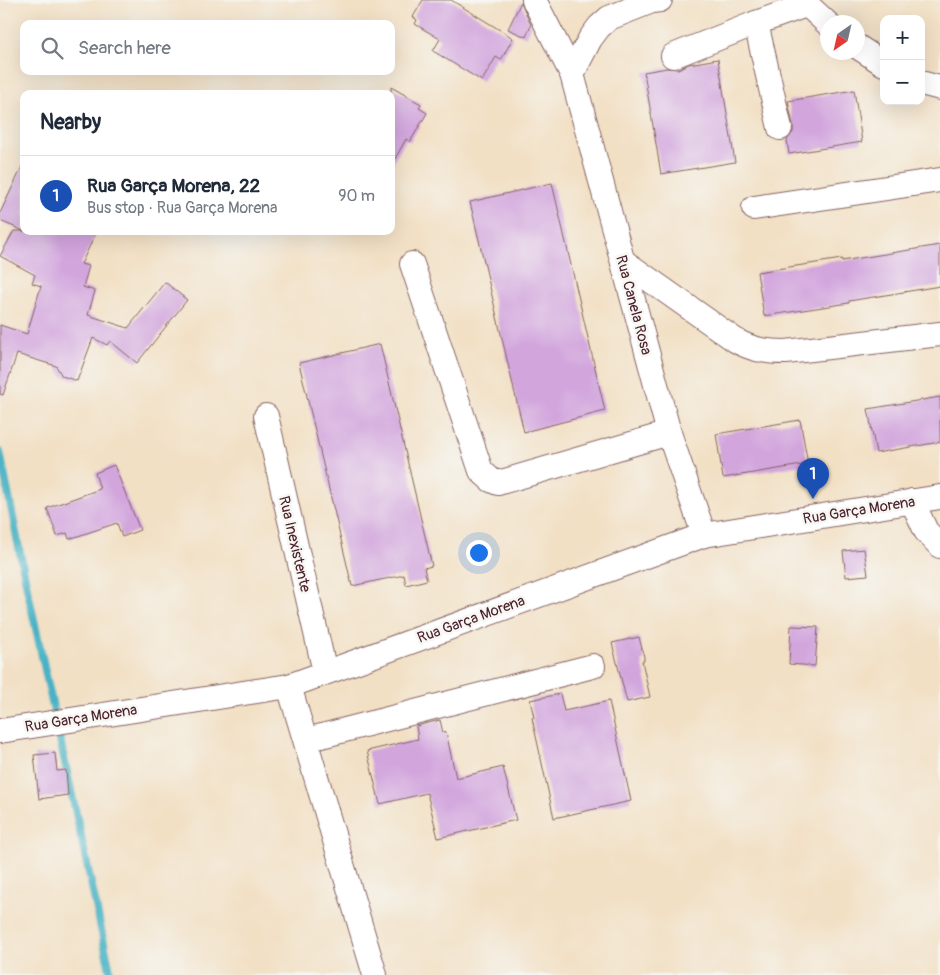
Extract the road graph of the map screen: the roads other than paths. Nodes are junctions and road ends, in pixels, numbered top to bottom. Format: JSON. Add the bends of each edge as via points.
{"nodes":[{"id":1,"x":534,"y":0,"type":"edge"},
{"id":2,"x":660,"y":0,"type":"edge"},
{"id":3,"x":804,"y":2,"type":"edge"},
{"id":4,"x":820,"y":17,"type":"edge"},
{"id":5,"x":756,"y":23,"type":"junction"},
{"id":6,"x":865,"y":52,"type":"edge"},
{"id":7,"x":673,"y":56,"type":"dead end"},
{"id":8,"x":880,"y":61,"type":"edge"},
{"id":9,"x":572,"y":74,"type":"junction"},
{"id":10,"x":925,"y":83,"type":"edge"},
{"id":11,"x":940,"y":88,"type":"edge"},
{"id":12,"x":780,"y":128,"type":"dead end"},
{"id":13,"x":940,"y":180,"type":"edge"},
{"id":14,"x":754,"y":208,"type":"dead end"},
{"id":15,"x":623,"y":261,"type":"junction"},
{"id":16,"x":412,"y":264,"type":"dead end"},
{"id":17,"x":940,"y":334,"type":"edge"},
{"id":18,"x":266,"y":416,"type":"dead end"},
{"id":19,"x":669,"y":433,"type":"junction"},
{"id":20,"x":940,"y":497,"type":"edge"},
{"id":21,"x":912,"y":501,"type":"junction"},
{"id":22,"x":704,"y":535,"type":"junction"},
{"id":23,"x":940,"y":546,"type":"edge"},
{"id":24,"x":593,"y":666,"type":"dead end"},
{"id":25,"x":325,"y":672,"type":"junction"},
{"id":26,"x":289,"y":686,"type":"junction"},
{"id":27,"x":0,"y":731,"type":"edge"},
{"id":28,"x":306,"y":740,"type":"junction"},
{"id":29,"x":375,"y":975,"type":"edge"}],
"edges":[{"from":1,"to":9,"type":"street","name":"Rua Canela Rosa"},
{"from":2,"to":9,"type":"street","via":[[610,18],[599,26]]},
{"from":3,"to":4,"type":"street"},
{"from":3,"to":5,"type":"street"},
{"from":5,"to":7,"type":"street"},
{"from":5,"to":12,"type":"street"},
{"from":6,"to":8,"type":"street"},
{"from":9,"to":15,"type":"street","name":"Rua Canela Rosa"},
{"from":10,"to":11,"type":"street"},
{"from":13,"to":14,"type":"street"},
{"from":15,"to":17,"type":"street","via":[[735,340],[765,352]]},
{"from":15,"to":19,"type":"street","name":"Rua Canela Rosa"},
{"from":16,"to":19,"type":"street","via":[[481,471],[491,480],[498,483]]},
{"from":18,"to":25,"type":"street","name":"Rua Inexistente"},
{"from":19,"to":22,"type":"street","name":"Rua Canela Rosa"},
{"from":20,"to":21,"type":"street","name":"Rua Garça Morena"},
{"from":21,"to":22,"type":"street","name":"Rua Garça Morena"},
{"from":21,"to":23,"type":"street","via":[[926,531]]},
{"from":22,"to":25,"type":"street","name":"Rua Garça Morena"},
{"from":24,"to":28,"type":"street"},
{"from":25,"to":26,"type":"street","name":"Rua Garça Morena"},
{"from":26,"to":27,"type":"street","name":"Rua Garça Morena"},
{"from":26,"to":28,"type":"street"},
{"from":28,"to":29,"type":"street"}]}
